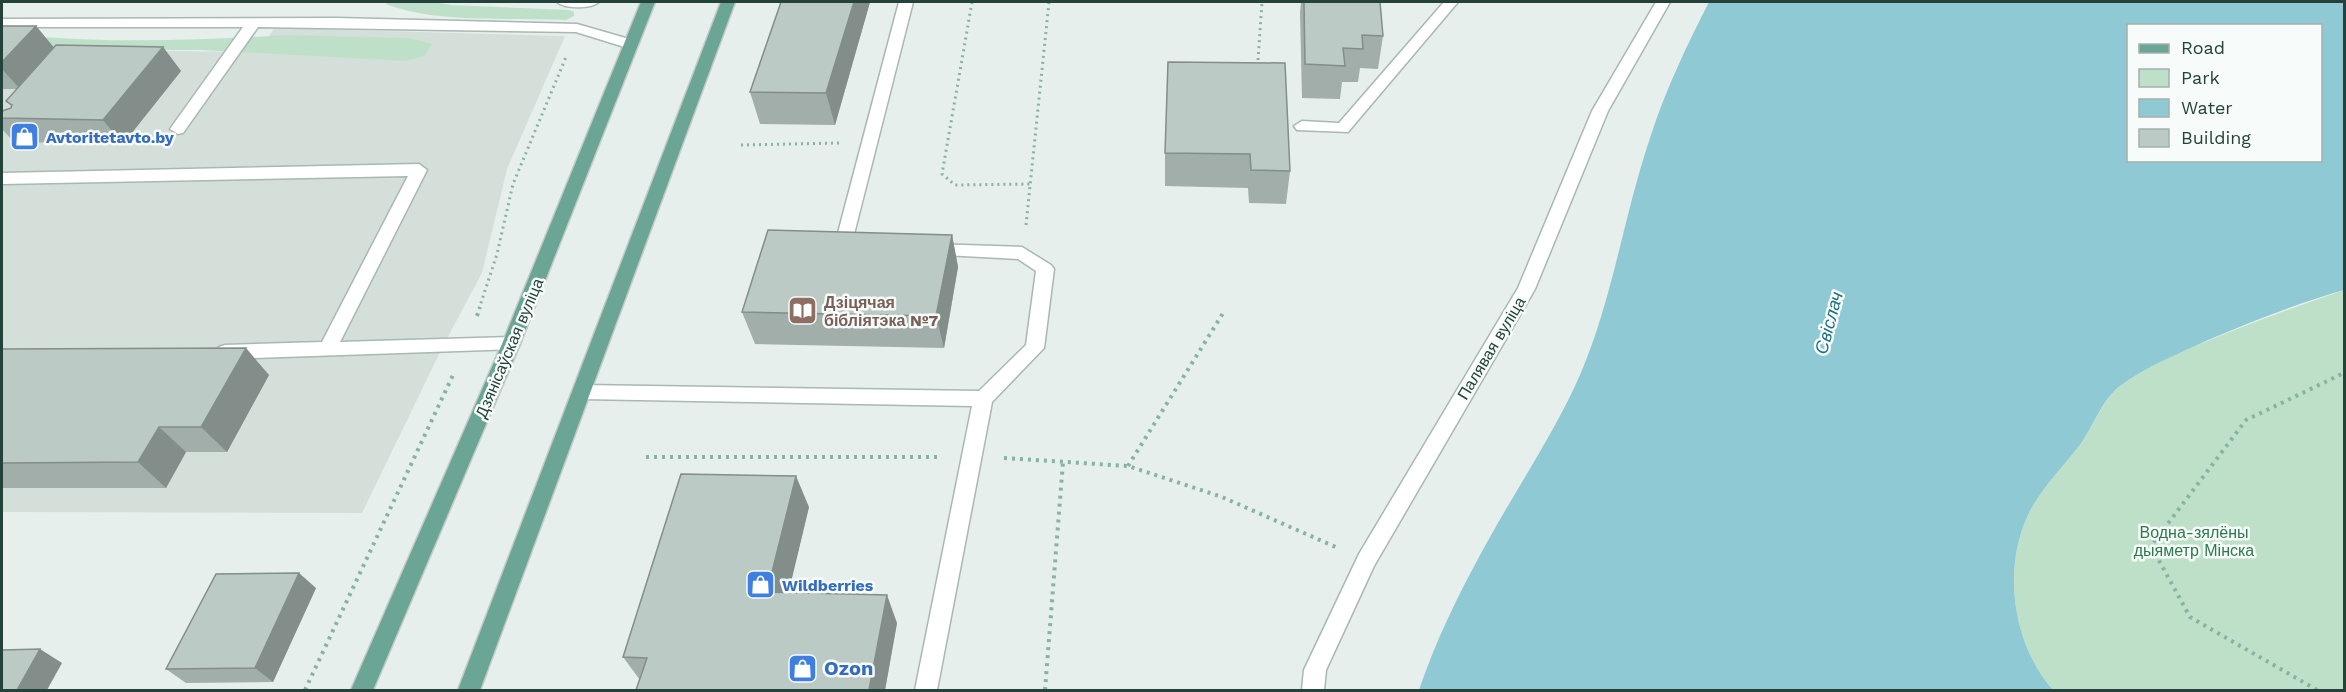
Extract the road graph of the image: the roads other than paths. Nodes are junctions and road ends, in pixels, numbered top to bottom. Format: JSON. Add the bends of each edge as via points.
{"nodes":[{"id":1,"x":564,"y":2,"type":"edge"},
{"id":2,"x":592,"y":2,"type":"edge"},
{"id":3,"x":648,"y":2,"type":"edge"},
{"id":4,"x":728,"y":2,"type":"edge"},
{"id":5,"x":906,"y":2,"type":"edge"},
{"id":6,"x":1451,"y":2,"type":"edge"},
{"id":7,"x":1663,"y":2,"type":"edge"},
{"id":8,"x":254,"y":22,"type":"junction"},
{"id":9,"x":2,"y":23,"type":"edge"},
{"id":10,"x":631,"y":44,"type":"junction"},
{"id":11,"x":1302,"y":126,"type":"dead end"},
{"id":12,"x":178,"y":129,"type":"dead end"},
{"id":13,"x":2,"y":179,"type":"edge"},
{"id":14,"x":865,"y":248,"type":"edge"},
{"id":15,"x":910,"y":250,"type":"edge"},
{"id":16,"x":511,"y":344,"type":"junction"},
{"id":17,"x":328,"y":348,"type":"junction"},
{"id":18,"x":211,"y":353,"type":"edge"},
{"id":19,"x":582,"y":392,"type":"junction"},
{"id":20,"x":983,"y":399,"type":"junction"},
{"id":21,"x":362,"y":690,"type":"edge"},
{"id":22,"x":469,"y":690,"type":"edge"},
{"id":23,"x":926,"y":690,"type":"edge"},
{"id":24,"x":1312,"y":690,"type":"edge"}],
"edges":[{"from":1,"to":2,"type":"street"},
{"from":3,"to":10,"type":"main road","name":"Дзянісаўская вуліца"},
{"from":4,"to":19,"type":"main road"},
{"from":5,"to":14,"type":"street","via":[[842,248]]},
{"from":6,"to":11,"type":"street","via":[[1342,128]]},
{"from":7,"to":24,"type":"street","name":"Палявая вуліца","via":[[1600,111],[1526,289],[1366,560],[1315,670]]},
{"from":8,"to":9,"type":"street"},
{"from":8,"to":10,"type":"street","via":[[577,28]]},
{"from":8,"to":12,"type":"street"},
{"from":10,"to":16,"type":"main road","name":"Дзянісаўская вуліца"},
{"from":13,"to":17,"type":"street","via":[[419,170]]},
{"from":15,"to":20,"type":"street","via":[[1023,253],[1045,269],[1035,348]]},
{"from":16,"to":17,"type":"street"},
{"from":16,"to":21,"type":"main road","name":"Дзянісаўская вуліца"},
{"from":17,"to":18,"type":"street"},
{"from":19,"to":20,"type":"street"},
{"from":19,"to":22,"type":"main road"},
{"from":20,"to":23,"type":"street"}]}
